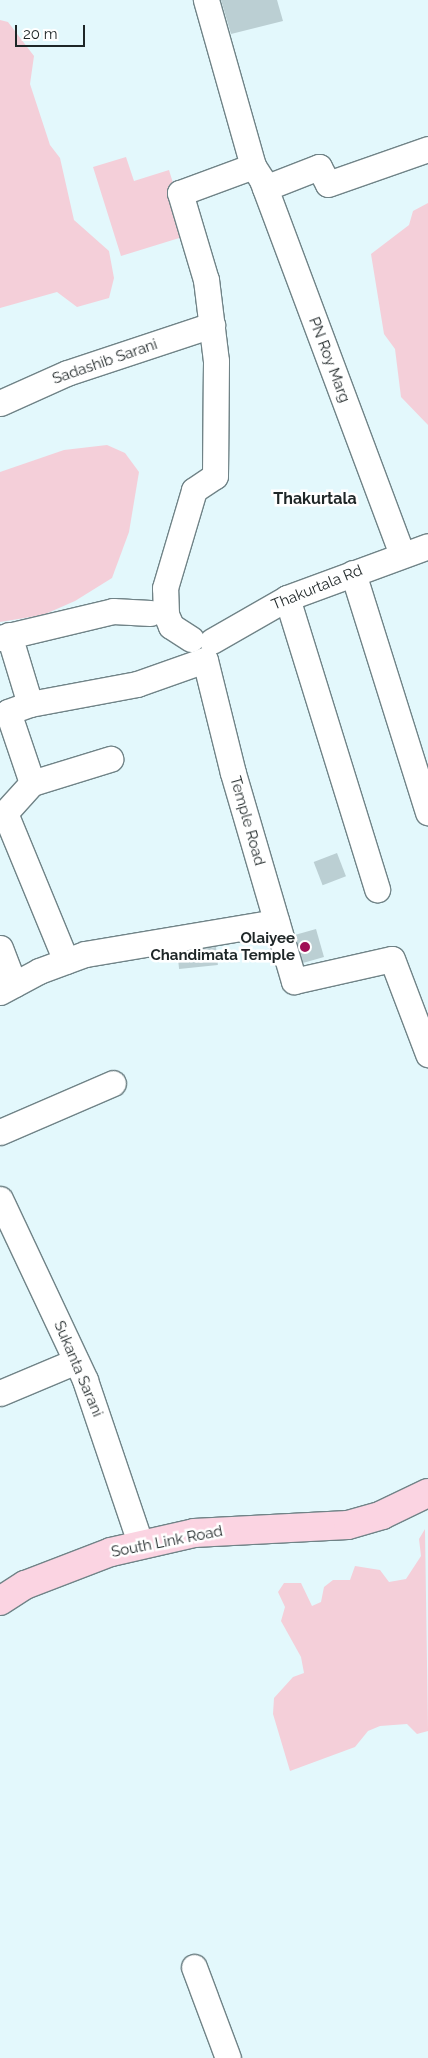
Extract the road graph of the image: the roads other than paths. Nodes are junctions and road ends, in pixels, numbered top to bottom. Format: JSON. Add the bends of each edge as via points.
{"nodes":[{"id":1,"x":206,"y":0,"type":"edge"},
{"id":2,"x":428,"y":149,"type":"edge"},
{"id":3,"x":253,"y":166,"type":"junction"},
{"id":4,"x":265,"y":188,"type":"junction"},
{"id":5,"x":212,"y":325,"type":"junction"},
{"id":6,"x":0,"y":403,"type":"edge"},
{"id":7,"x":428,"y":546,"type":"edge"},
{"id":8,"x":402,"y":555,"type":"junction"},
{"id":9,"x":353,"y":573,"type":"junction"},
{"id":10,"x":287,"y":598,"type":"junction"},
{"id":11,"x":162,"y":614,"type":"junction"},
{"id":12,"x":5,"y":637,"type":"edge"},
{"id":13,"x":203,"y":647,"type":"junction"},
{"id":14,"x":30,"y":704,"type":"junction"},
{"id":15,"x":110,"y":759,"type":"dead end"},
{"id":16,"x":32,"y":783,"type":"junction"},
{"id":17,"x":428,"y":814,"type":"edge"},
{"id":18,"x":377,"y":889,"type":"dead end"},
{"id":19,"x":276,"y":922,"type":"junction"},
{"id":20,"x":0,"y":948,"type":"edge"},
{"id":21,"x":66,"y":961,"type":"junction"},
{"id":22,"x":7,"y":988,"type":"edge"},
{"id":23,"x":428,"y":1054,"type":"edge"},
{"id":24,"x":113,"y":1083,"type":"dead end"},
{"id":25,"x":0,"y":1132,"type":"edge"},
{"id":26,"x":0,"y":1199,"type":"edge"},
{"id":27,"x":76,"y":1361,"type":"junction"},
{"id":28,"x":0,"y":1393,"type":"edge"},
{"id":29,"x":428,"y":1493,"type":"edge"},
{"id":30,"x":141,"y":1544,"type":"junction"},
{"id":31,"x":0,"y":1601,"type":"edge"},
{"id":32,"x":194,"y":1967,"type":"dead end"},
{"id":33,"x":228,"y":2058,"type":"edge"}],
"edges":[{"from":1,"to":3,"type":"street","name":"PN Roy Marg"},
{"from":2,"to":4,"type":"street","via":[[328,184],[319,167]]},
{"from":3,"to":4,"type":"street","name":"PN Roy Marg"},
{"from":3,"to":5,"type":"street","via":[[180,193],[206,280]]},
{"from":4,"to":8,"type":"street","name":"PN Roy Marg"},
{"from":5,"to":6,"type":"street","name":"Sadashib Sarani","via":[[67,373]]},
{"from":5,"to":11,"type":"street","via":[[216,361],[215,476],[194,490]]},
{"from":7,"to":8,"type":"street","name":"Thakurtala Rd"},
{"from":8,"to":9,"type":"street","name":"Thakurtala Rd"},
{"from":9,"to":10,"type":"street","name":"Thakurtala Rd"},
{"from":9,"to":17,"type":"street"},
{"from":10,"to":13,"type":"street","name":"Thakurtala Rd"},
{"from":10,"to":18,"type":"street"},
{"from":11,"to":12,"type":"street","via":[[113,611]]},
{"from":11,"to":13,"type":"street"},
{"from":12,"to":14,"type":"street"},
{"from":13,"to":14,"type":"street","name":"Thakurtala Rd","via":[[137,684]]},
{"from":13,"to":19,"type":"street","name":"Temple Road"},
{"from":14,"to":16,"type":"street","name":"Thakurtala Rd","via":[[8,712]]},
{"from":15,"to":16,"type":"street"},
{"from":16,"to":21,"type":"street","via":[[5,813]]},
{"from":19,"to":21,"type":"street","via":[[126,944]]},
{"from":19,"to":23,"type":"street","name":"Temple Road","via":[[294,982],[392,959]]},
{"from":20,"to":22,"type":"street"},
{"from":21,"to":22,"type":"street"},
{"from":24,"to":25,"type":"street"},
{"from":26,"to":27,"type":"street","name":"Sukanta Sarani"},
{"from":27,"to":28,"type":"street"},
{"from":27,"to":30,"type":"street","name":"Sukanta Sarani"},
{"from":29,"to":30,"type":"street","name":"South Link Road","via":[[382,1516],[348,1525],[235,1529]]},
{"from":30,"to":31,"type":"street","name":"South Link Road","via":[[72,1564]]},
{"from":32,"to":33,"type":"street"}]}
